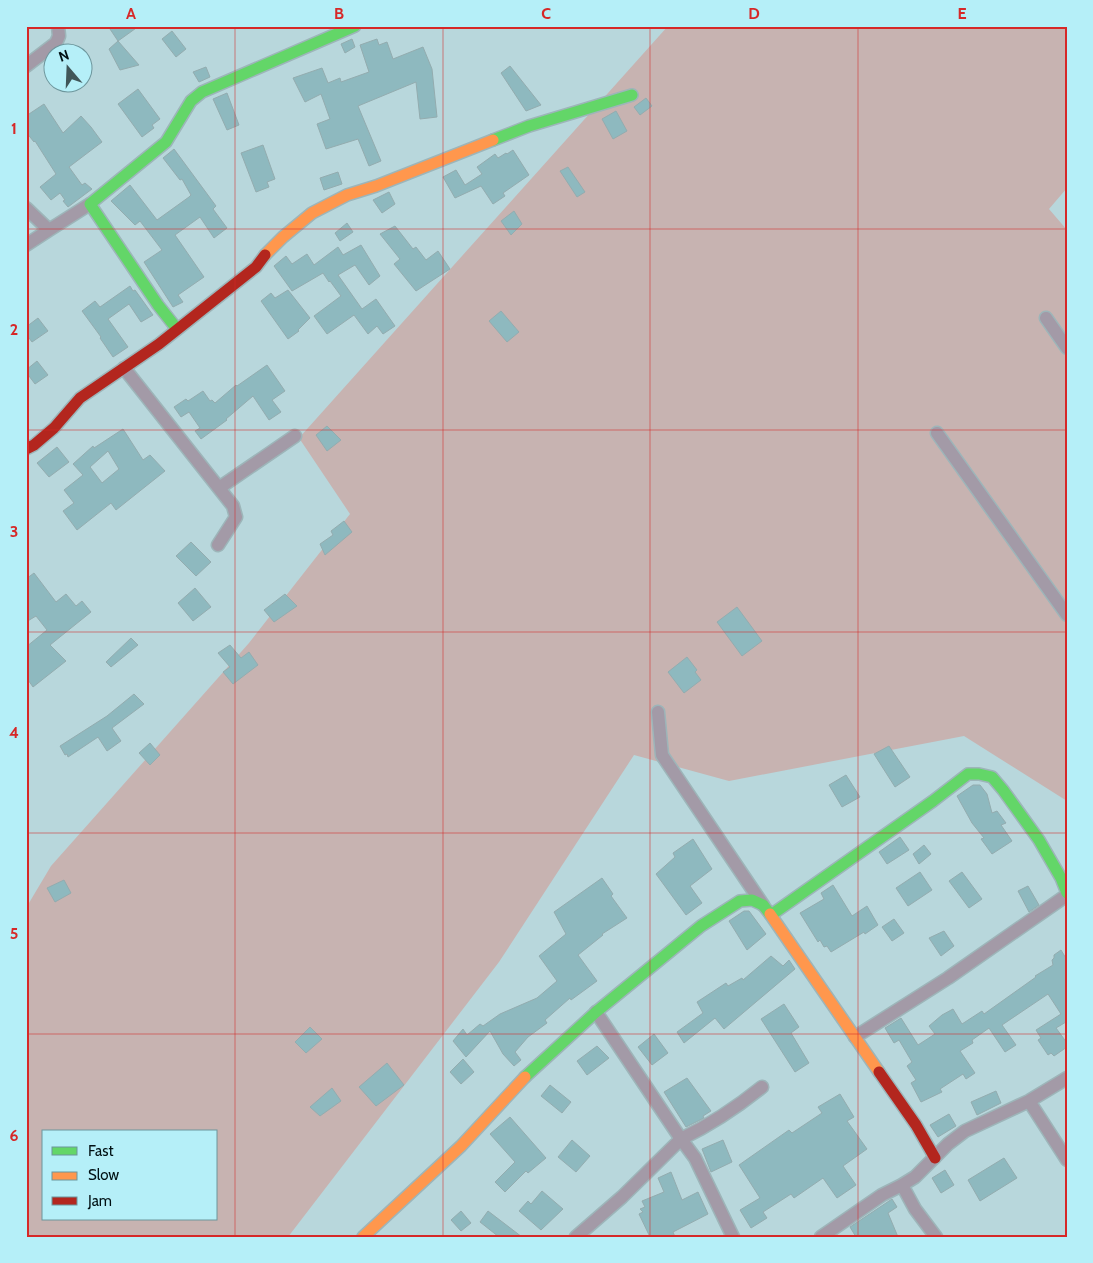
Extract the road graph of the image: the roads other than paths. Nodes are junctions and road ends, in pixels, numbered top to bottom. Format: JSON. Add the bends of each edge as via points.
{"nodes":[{"id":1,"x":58,"y":26,"type":"edge"},
{"id":2,"x":355,"y":26,"type":"edge"},
{"id":3,"x":26,"y":66,"type":"edge"},
{"id":4,"x":632,"y":95,"type":"dead end"},
{"id":5,"x":90,"y":204,"type":"junction"},
{"id":6,"x":26,"y":208,"type":"edge"},
{"id":7,"x":49,"y":230,"type":"junction"},
{"id":8,"x":26,"y":245,"type":"edge"},
{"id":9,"x":1046,"y":318,"type":"dead end"},
{"id":10,"x":177,"y":330,"type":"junction"},
{"id":11,"x":1067,"y":348,"type":"edge"},
{"id":12,"x":124,"y":368,"type":"junction"},
{"id":13,"x":937,"y":433,"type":"dead end"},
{"id":14,"x":295,"y":436,"type":"dead end"},
{"id":15,"x":26,"y":449,"type":"edge"},
{"id":16,"x":219,"y":488,"type":"junction"},
{"id":17,"x":218,"y":545,"type":"dead end"},
{"id":18,"x":1067,"y":615,"type":"edge"},
{"id":19,"x":658,"y":712,"type":"dead end"},
{"id":20,"x":1064,"y":876,"type":"edge"},
{"id":21,"x":1067,"y":894,"type":"edge"},
{"id":22,"x":767,"y":910,"type":"junction"},
{"id":23,"x":596,"y":1012,"type":"junction"},
{"id":24,"x":855,"y":1037,"type":"junction"},
{"id":25,"x":1067,"y":1078,"type":"edge"},
{"id":26,"x":762,"y":1087,"type":"dead end"},
{"id":27,"x":1029,"y":1101,"type":"junction"},
{"id":28,"x":681,"y":1139,"type":"junction"},
{"id":29,"x":935,"y":1158,"type":"junction"},
{"id":30,"x":1067,"y":1160,"type":"edge"},
{"id":31,"x":902,"y":1184,"type":"junction"},
{"id":32,"x":363,"y":1237,"type":"edge"},
{"id":33,"x":576,"y":1237,"type":"edge"},
{"id":34,"x":733,"y":1237,"type":"edge"},
{"id":35,"x":821,"y":1237,"type":"edge"},
{"id":36,"x":936,"y":1237,"type":"edge"}],
"edges":[{"from":1,"to":3,"type":"street","via":[[56,43]]},
{"from":2,"to":5,"type":"street","via":[[202,92],[191,101],[166,142]]},
{"from":4,"to":10,"type":"street","via":[[529,126],[399,178],[347,195],[312,213],[283,237],[256,267]]},
{"from":5,"to":7,"type":"street"},
{"from":5,"to":10,"type":"street"},
{"from":6,"to":7,"type":"street"},
{"from":7,"to":8,"type":"street"},
{"from":9,"to":11,"type":"street"},
{"from":10,"to":12,"type":"street"},
{"from":12,"to":15,"type":"street","via":[[80,398],[54,428]]},
{"from":12,"to":16,"type":"street"},
{"from":13,"to":18,"type":"street"},
{"from":14,"to":16,"type":"street"},
{"from":16,"to":17,"type":"street","via":[[233,506],[236,516]]},
{"from":19,"to":22,"type":"street","via":[[662,755]]},
{"from":20,"to":21,"type":"street"},
{"from":20,"to":22,"type":"street","via":[[992,777],[968,774],[933,801]]},
{"from":21,"to":24,"type":"street","via":[[948,978]]},
{"from":22,"to":23,"type":"street","via":[[752,900],[740,901],[701,926]]},
{"from":22,"to":24,"type":"street"},
{"from":23,"to":28,"type":"street"},
{"from":23,"to":32,"type":"street","via":[[532,1069],[461,1146]]},
{"from":24,"to":29,"type":"street"},
{"from":25,"to":27,"type":"street"},
{"from":26,"to":28,"type":"street","via":[[734,1109]]},
{"from":27,"to":29,"type":"street","via":[[965,1131]]},
{"from":27,"to":30,"type":"street"},
{"from":28,"to":33,"type":"street"},
{"from":28,"to":34,"type":"street","via":[[696,1158]]},
{"from":29,"to":31,"type":"street","via":[[915,1177]]},
{"from":31,"to":35,"type":"street"},
{"from":31,"to":36,"type":"street"}]}
